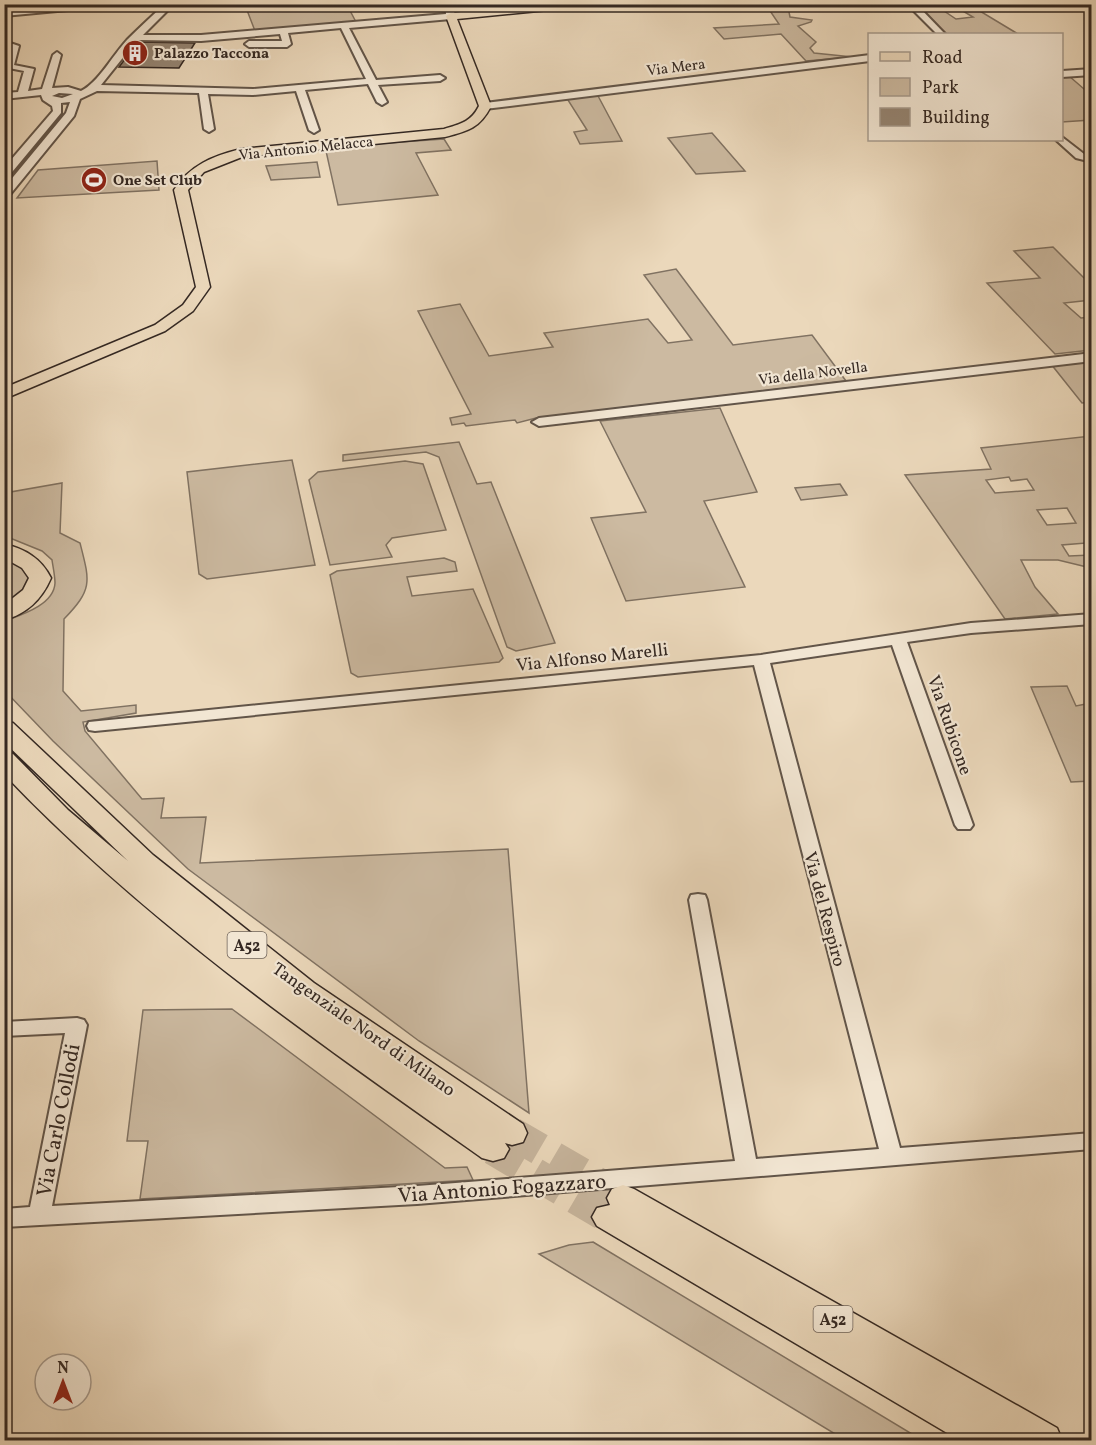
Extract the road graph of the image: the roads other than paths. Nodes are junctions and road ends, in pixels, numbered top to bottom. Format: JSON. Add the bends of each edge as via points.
{"nodes":[{"id":1,"x":13,"y":4,"type":"edge"},
{"id":2,"x":128,"y":4,"type":"edge"},
{"id":3,"x":170,"y":4,"type":"edge"},
{"id":4,"x":579,"y":4,"type":"edge"},
{"id":5,"x":911,"y":4,"type":"edge"},
{"id":6,"x":60,"y":7,"type":"edge"},
{"id":7,"x":450,"y":10,"type":"edge"},
{"id":8,"x":4,"y":13,"type":"edge"},
{"id":9,"x":344,"y":26,"type":"junction"},
{"id":10,"x":283,"y":31,"type":"junction"},
{"id":11,"x":939,"y":33,"type":"edge"},
{"id":12,"x":135,"y":37,"type":"junction"},
{"id":13,"x":218,"y":40,"type":"junction"},
{"id":14,"x":4,"y":44,"type":"edge"},
{"id":15,"x":57,"y":55,"type":"dead end"},
{"id":16,"x":868,"y":58,"type":"edge"},
{"id":17,"x":1092,"y":72,"type":"edge"},
{"id":18,"x":1063,"y":74,"type":"edge"},
{"id":19,"x":100,"y":78,"type":"junction"},
{"id":20,"x":440,"y":78,"type":"dead end"},
{"id":21,"x":372,"y":82,"type":"junction"},
{"id":22,"x":95,"y":88,"type":"junction"},
{"id":23,"x":300,"y":88,"type":"junction"},
{"id":24,"x":60,"y":90,"type":"junction"},
{"id":25,"x":203,"y":91,"type":"junction"},
{"id":26,"x":22,"y":94,"type":"junction"},
{"id":27,"x":6,"y":96,"type":"edge"},
{"id":28,"x":47,"y":97,"type":"junction"},
{"id":29,"x":76,"y":97,"type":"junction"},
{"id":30,"x":382,"y":102,"type":"dead end"},
{"id":31,"x":486,"y":106,"type":"junction"},
{"id":32,"x":209,"y":129,"type":"dead end"},
{"id":33,"x":314,"y":130,"type":"dead end"},
{"id":34,"x":1062,"y":141,"type":"edge"},
{"id":35,"x":1092,"y":159,"type":"edge"},
{"id":36,"x":4,"y":175,"type":"edge"},
{"id":37,"x":4,"y":195,"type":"edge"},
{"id":38,"x":1092,"y":357,"type":"edge"},
{"id":39,"x":4,"y":394,"type":"edge"},
{"id":40,"x":539,"y":422,"type":"dead end"},
{"id":41,"x":4,"y":550,"type":"edge"},
{"id":42,"x":4,"y":613,"type":"edge"},
{"id":43,"x":1092,"y":619,"type":"edge"},
{"id":44,"x":898,"y":639,"type":"junction"},
{"id":45,"x":762,"y":660,"type":"junction"},
{"id":46,"x":95,"y":726,"type":"dead end"},
{"id":47,"x":4,"y":728,"type":"edge"},
{"id":48,"x":4,"y":759,"type":"edge"},
{"id":49,"x":4,"y":778,"type":"edge"},
{"id":50,"x":59,"y":816,"type":"junction"},
{"id":51,"x":964,"y":825,"type":"dead end"},
{"id":52,"x":698,"y":900,"type":"dead end"},
{"id":53,"x":4,"y":1029,"type":"edge"},
{"id":54,"x":1092,"y":1141,"type":"edge"},
{"id":55,"x":892,"y":1158,"type":"junction"},
{"id":56,"x":747,"y":1169,"type":"junction"},
{"id":57,"x":39,"y":1216,"type":"junction"},
{"id":58,"x":4,"y":1218,"type":"edge"},
{"id":59,"x":991,"y":1440,"type":"edge"},
{"id":60,"x":1044,"y":1440,"type":"edge"}],
"edges":[{"from":1,"to":8,"type":"street"},
{"from":2,"to":6,"type":"street"},
{"from":3,"to":12,"type":"street"},
{"from":4,"to":7,"type":"main road"},
{"from":5,"to":11,"type":"street"},
{"from":6,"to":8,"type":"street"},
{"from":7,"to":9,"type":"street"},
{"from":7,"to":31,"type":"main road"},
{"from":9,"to":10,"type":"street"},
{"from":9,"to":21,"type":"street"},
{"from":10,"to":13,"type":"street"},
{"from":10,"to":13,"type":"street","via":[[288,48]]},
{"from":12,"to":13,"type":"street"},
{"from":12,"to":19,"type":"street"},
{"from":14,"to":26,"type":"street","via":[[15,46],[9,67],[29,69]]},
{"from":15,"to":28,"type":"street"},
{"from":16,"to":31,"type":"street","name":"Via Mera"},
{"from":17,"to":18,"type":"street"},
{"from":19,"to":22,"type":"street"},
{"from":19,"to":24,"type":"street"},
{"from":20,"to":21,"type":"street"},
{"from":21,"to":23,"type":"street"},
{"from":21,"to":30,"type":"street"},
{"from":22,"to":25,"type":"street"},
{"from":22,"to":29,"type":"street"},
{"from":23,"to":25,"type":"street"},
{"from":23,"to":33,"type":"street"},
{"from":24,"to":28,"type":"street"},
{"from":24,"to":29,"type":"street","via":[[75,91],[79,94]]},
{"from":25,"to":32,"type":"street"},
{"from":26,"to":27,"type":"street"},
{"from":26,"to":28,"type":"street"},
{"from":27,"to":28,"type":"street"},
{"from":28,"to":29,"type":"street","via":[[65,101]]},
{"from":28,"to":36,"type":"street","via":[[58,111]]},
{"from":29,"to":37,"type":"street","via":[[73,110],[62,125]]},
{"from":31,"to":39,"type":"main road","name":"Via Antonio Melacca","via":[[479,118],[466,127],[445,133],[273,148],[241,153],[203,166],[186,179],[180,190],[203,279],[199,296],[174,320],[145,335]]},
{"from":34,"to":35,"type":"street","via":[[1080,156]]},
{"from":38,"to":40,"type":"street","name":"Via della Novella"},
{"from":41,"to":42,"type":"highway","via":[[26,559],[40,578],[28,599]]},
{"from":43,"to":44,"type":"street","name":"Via Alfonso Marelli","via":[[971,628]]},
{"from":44,"to":45,"type":"street","name":"Via Alfonso Marelli"},
{"from":44,"to":51,"type":"street","name":"Via Rubicone"},
{"from":45,"to":46,"type":"street","name":"Via Alfonso Marelli"},
{"from":45,"to":55,"type":"street","name":"Via del Respiro"},
{"from":47,"to":50,"type":"highway","name":"Tangenziale Nord di Milano","number":"A52","via":[[144,861],[304,990],[503,1141],[356,1054],[185,924]]},
{"from":48,"to":50,"type":"highway","name":"Tangenziale Nord di Milano","number":"A52"},
{"from":49,"to":50,"type":"highway","via":[[40,814]]},
{"from":52,"to":56,"type":"street"},
{"from":53,"to":57,"type":"street","name":"Via Carlo Collodi","via":[[77,1025]]},
{"from":54,"to":55,"type":"street","name":"Via Antonio Fogazzaro"},
{"from":55,"to":56,"type":"street","name":"Via Antonio Fogazzaro"},
{"from":56,"to":57,"type":"street","name":"Via Antonio Fogazzaro","via":[[417,1195]]},
{"from":57,"to":58,"type":"street","name":"Via Antonio Fogazzaro"},
{"from":59,"to":60,"type":"highway","number":"A52","via":[[615,1208]]}]}
